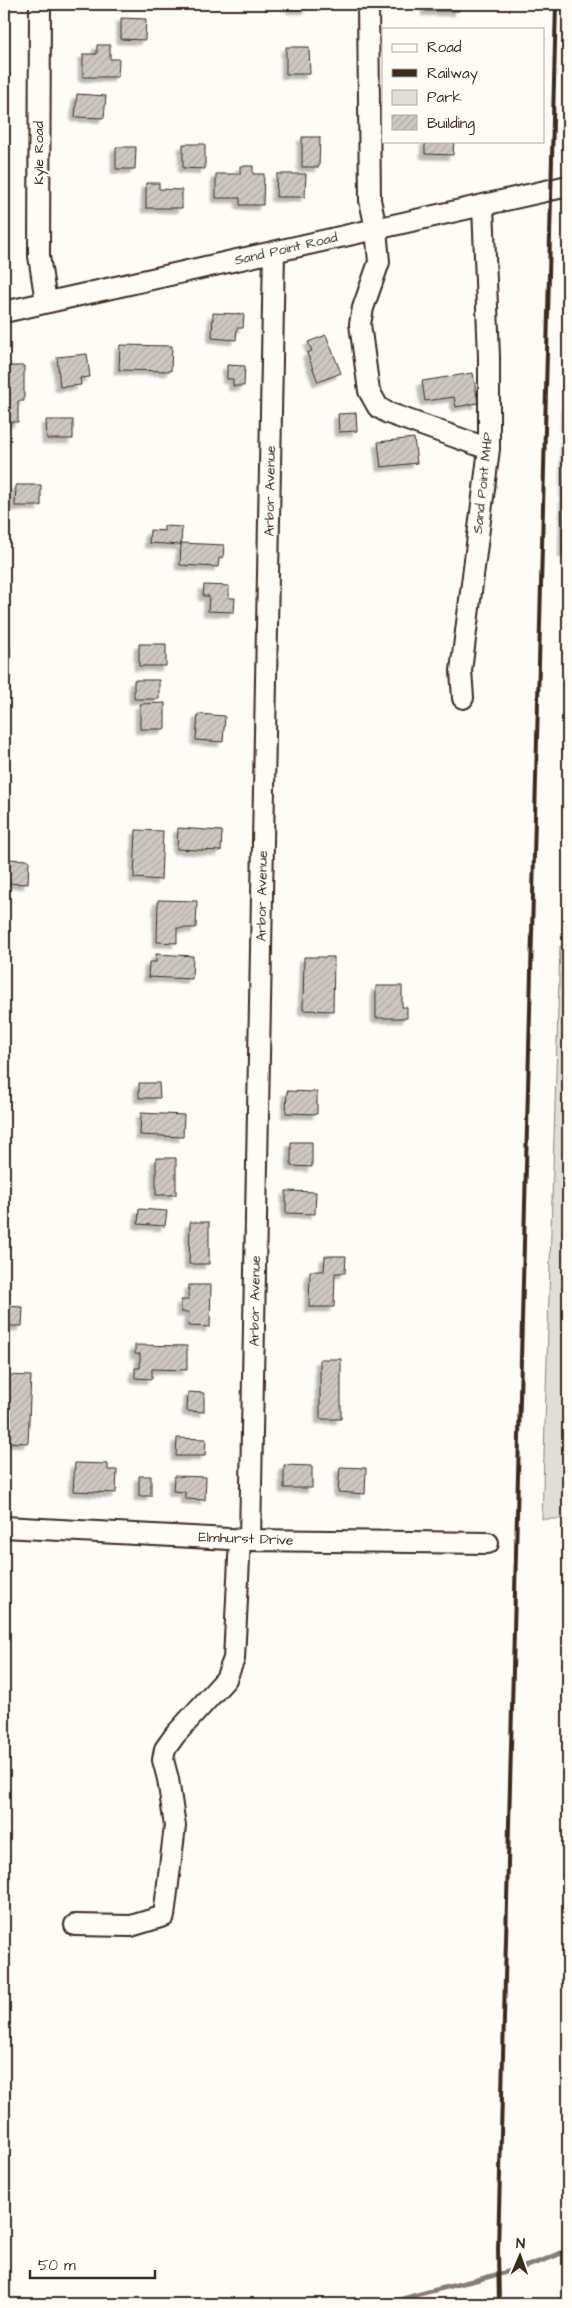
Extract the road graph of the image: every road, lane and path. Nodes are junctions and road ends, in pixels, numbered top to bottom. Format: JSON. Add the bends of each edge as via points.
{"nodes":[{"id":1,"x":40,"y":4,"type":"edge"},
{"id":2,"x":368,"y":4,"type":"edge"},
{"id":3,"x":568,"y":186,"type":"edge"},
{"id":4,"x":483,"y":206,"type":"junction"},
{"id":5,"x":376,"y":229,"type":"junction"},
{"id":6,"x":274,"y":252,"type":"junction"},
{"id":7,"x":46,"y":302,"type":"junction"},
{"id":8,"x":4,"y":312,"type":"edge"},
{"id":9,"x":489,"y":450,"type":"junction"},
{"id":10,"x":463,"y":698,"type":"dead end"},
{"id":11,"x":4,"y":1527,"type":"edge"},
{"id":12,"x":245,"y":1540,"type":"junction"},
{"id":13,"x":488,"y":1543,"type":"dead end"},
{"id":14,"x":75,"y":1925,"type":"dead end"}],
"edges":[{"from":1,"to":7,"type":"street","name":"Kyle Road","via":[[39,256]]},
{"from":2,"to":5,"type":"street","via":[[370,200]]},
{"from":3,"to":4,"type":"street","name":"Sand Point Road"},
{"from":4,"to":5,"type":"street","name":"Sand Point Road"},
{"from":4,"to":9,"type":"street","name":"Sand Point MHP","via":[[490,365]]},
{"from":5,"to":6,"type":"street","name":"Sand Point Road"},
{"from":5,"to":9,"type":"street","via":[[379,262],[360,324],[369,391],[378,407],[388,413]]},
{"from":6,"to":7,"type":"street","name":"Sand Point Road"},
{"from":6,"to":12,"type":"street","name":"Arbor Avenue"},
{"from":7,"to":8,"type":"street","name":"Sand Point Road"},
{"from":9,"to":10,"type":"street","name":"Sand Point MHP","via":[[461,671]]},
{"from":11,"to":12,"type":"street","name":"Elmhurst Drive"},
{"from":12,"to":13,"type":"street","name":"Elmhurst Drive"},
{"from":12,"to":14,"type":"street","name":"Arbor Avenue","via":[[234,1659],[226,1679],[165,1749],[163,1760],[174,1826],[164,1916],[131,1926]]}]}
